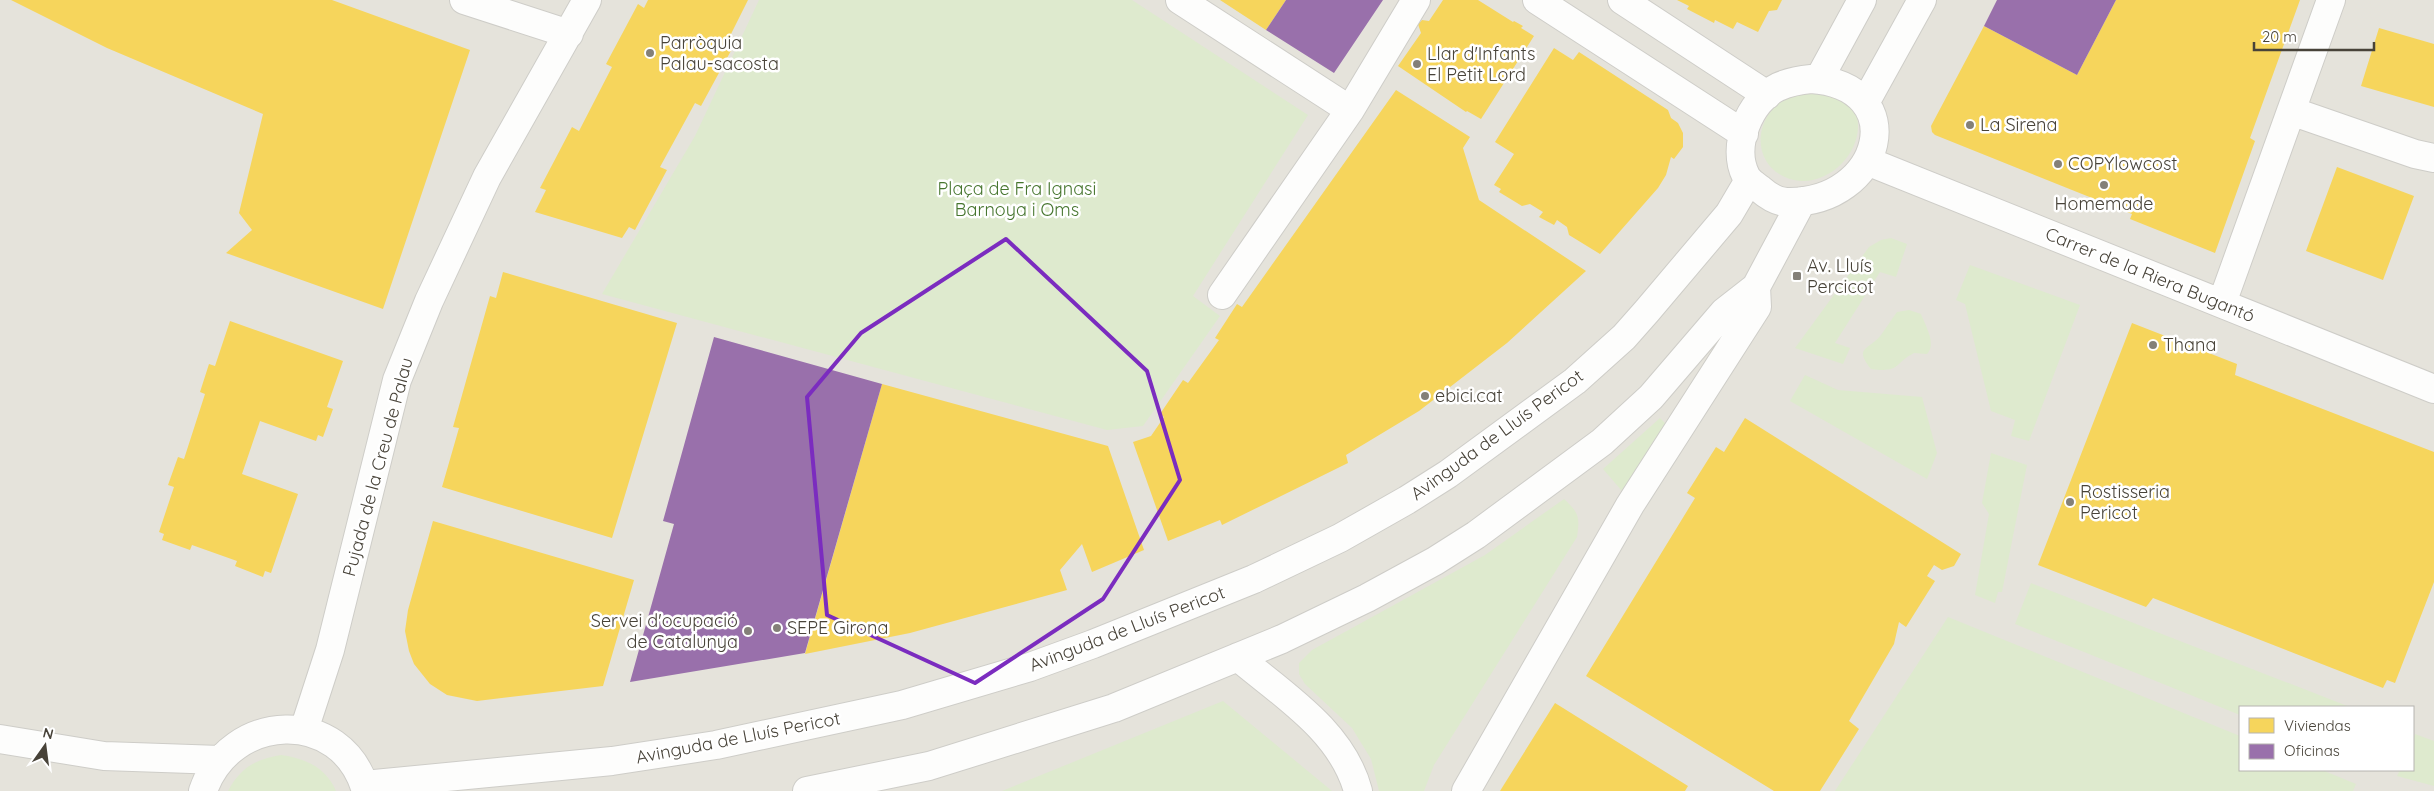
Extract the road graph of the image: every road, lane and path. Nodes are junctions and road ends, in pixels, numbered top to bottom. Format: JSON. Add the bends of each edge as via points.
{"nodes":[{"id":1,"x":464,"y":0,"type":"edge"},
{"id":2,"x":587,"y":0,"type":"edge"},
{"id":3,"x":1180,"y":0,"type":"edge"},
{"id":4,"x":1416,"y":0,"type":"edge"},
{"id":5,"x":1536,"y":0,"type":"edge"},
{"id":6,"x":1622,"y":0,"type":"edge"},
{"id":7,"x":1862,"y":0,"type":"edge"},
{"id":8,"x":1922,"y":0,"type":"edge"},
{"id":9,"x":2331,"y":0,"type":"edge"},
{"id":10,"x":569,"y":34,"type":"junction"},
{"id":11,"x":1819,"y":80,"type":"junction"},
{"id":12,"x":1767,"y":95,"type":"junction"},
{"id":13,"x":1865,"y":103,"type":"junction"},
{"id":14,"x":1350,"y":110,"type":"junction"},
{"id":15,"x":2291,"y":110,"type":"junction"},
{"id":16,"x":1744,"y":134,"type":"junction"},
{"id":17,"x":2434,"y":158,"type":"edge"},
{"id":18,"x":1867,"y":161,"type":"junction"},
{"id":19,"x":1749,"y":180,"type":"junction"},
{"id":20,"x":1802,"y":201,"type":"junction"},
{"id":21,"x":1756,"y":287,"type":"junction"},
{"id":22,"x":1222,"y":295,"type":"dead end"},
{"id":23,"x":2222,"y":303,"type":"junction"},
{"id":24,"x":2434,"y":388,"type":"edge"},
{"id":25,"x":1238,"y":657,"type":"junction"},
{"id":26,"x":304,"y":730,"type":"junction"},
{"id":27,"x":0,"y":739,"type":"edge"},
{"id":28,"x":33,"y":744,"type":"junction"},
{"id":29,"x":0,"y":750,"type":"edge"},
{"id":30,"x":220,"y":760,"type":"junction"},
{"id":31,"x":365,"y":788,"type":"edge"},
{"id":32,"x":203,"y":791,"type":"edge"},
{"id":33,"x":807,"y":791,"type":"edge"},
{"id":34,"x":1358,"y":791,"type":"edge"},
{"id":35,"x":1466,"y":791,"type":"edge"}],
"edges":[{"from":1,"to":10,"type":"street"},
{"from":2,"to":10,"type":"street","name":"Pujada de la Creu de Palau"},
{"from":3,"to":14,"type":"street"},
{"from":4,"to":14,"type":"street"},
{"from":5,"to":16,"type":"street"},
{"from":6,"to":12,"type":"street"},
{"from":7,"to":11,"type":"street"},
{"from":8,"to":13,"type":"street"},
{"from":9,"to":15,"type":"street"},
{"from":10,"to":26,"type":"street","name":"Pujada de la Creu de Palau","via":[[487,177],[428,301],[397,380],[330,650]]},
{"from":11,"to":12,"type":"street","via":[[1794,81]]},
{"from":11,"to":13,"type":"street","via":[[1843,86]]},
{"from":12,"to":16,"type":"street","via":[[1753,110]]},
{"from":13,"to":18,"type":"street","via":[[1875,125],[1876,142]]},
{"from":14,"to":22,"type":"street"},
{"from":15,"to":17,"type":"street"},
{"from":15,"to":23,"type":"street"},
{"from":16,"to":19,"type":"street","via":[[1742,158]]},
{"from":18,"to":20,"type":"street","via":[[1858,175],[1844,186],[1827,196]]},
{"from":18,"to":23,"type":"street","name":"Carrer de la Riera Bugantó"},
{"from":19,"to":20,"type":"street","via":[[1770,197],[1786,202]]},
{"from":19,"to":31,"type":"street","name":"Avinguda de Lluís Pericot","via":[[1728,214],[1647,312],[1575,381],[1407,500],[1340,538],[1254,579],[1048,660],[902,705],[716,745],[612,761]]},
{"from":20,"to":21,"type":"street"},
{"from":21,"to":25,"type":"street","via":[[1724,312],[1651,397],[1602,442],[1504,514],[1435,561],[1367,598]]},
{"from":21,"to":35,"type":"street","via":[[1757,307],[1630,505]]},
{"from":23,"to":24,"type":"street","name":"Carrer de la Riera Bugantó"},
{"from":25,"to":33,"type":"street","via":[[1114,708],[992,748],[929,766]]},
{"from":25,"to":34,"type":"street","via":[[1315,721],[1342,754]]},
{"from":26,"to":30,"type":"street","via":[[268,730],[245,739]]},
{"from":26,"to":31,"type":"street","via":[[320,735],[337,747],[353,764]]},
{"from":27,"to":28,"type":"street"},
{"from":28,"to":29,"type":"street"},
{"from":28,"to":30,"type":"street","via":[[104,756]]},
{"from":30,"to":32,"type":"street"}]}
